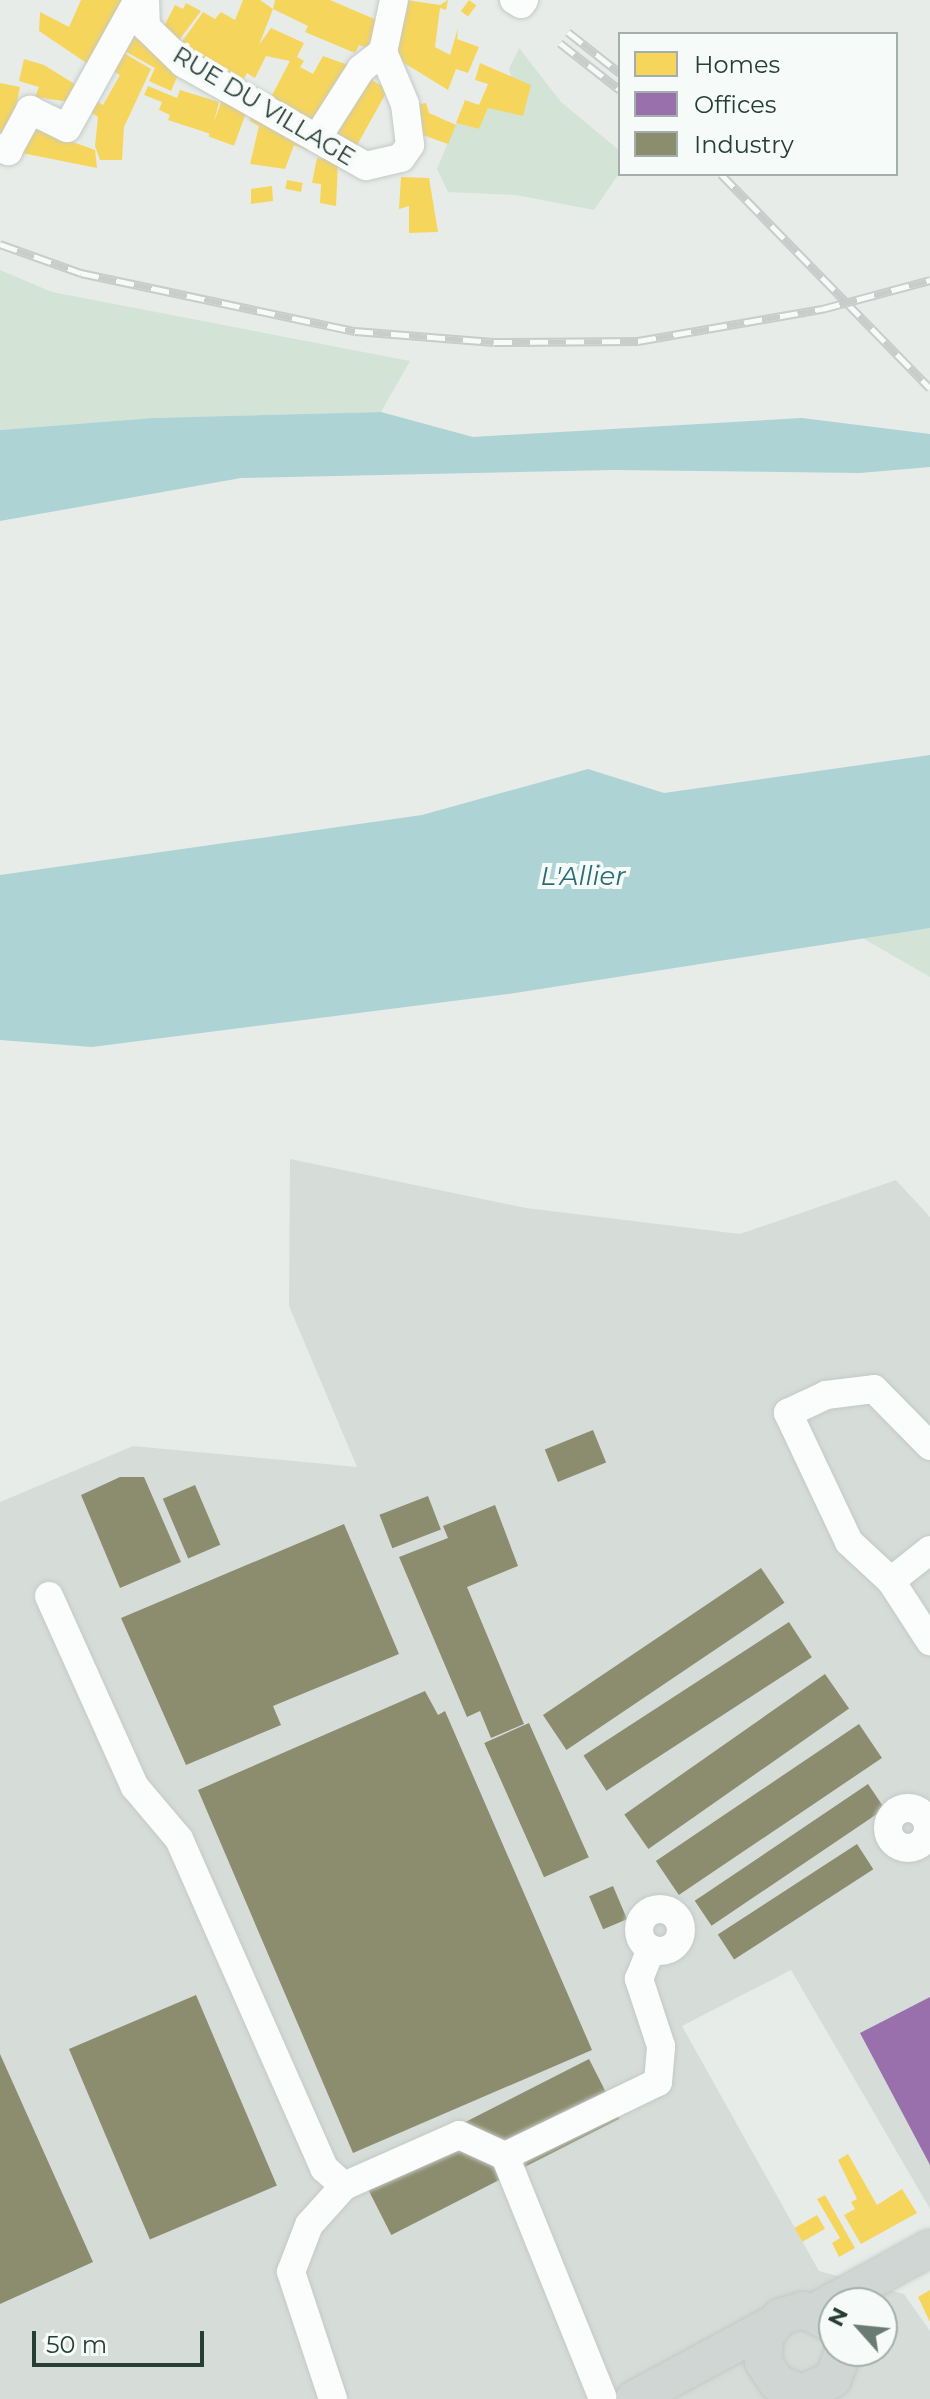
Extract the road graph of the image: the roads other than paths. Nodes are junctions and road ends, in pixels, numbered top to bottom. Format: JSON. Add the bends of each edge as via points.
{"nodes":[{"id":1,"x":138,"y":0,"type":"edge"},
{"id":2,"x":145,"y":0,"type":"edge"},
{"id":3,"x":394,"y":0,"type":"edge"},
{"id":4,"x":514,"y":0,"type":"edge"},
{"id":5,"x":524,"y":0,"type":"edge"},
{"id":6,"x":383,"y":52,"type":"junction"},
{"id":7,"x":319,"y":135,"type":"junction"},
{"id":8,"x":0,"y":148,"type":"edge"},
{"id":9,"x":930,"y":1446,"type":"edge"},
{"id":10,"x":930,"y":1550,"type":"edge"},
{"id":11,"x":891,"y":1581,"type":"junction"},
{"id":12,"x":49,"y":1596,"type":"dead end"},
{"id":13,"x":930,"y":1641,"type":"edge"},
{"id":14,"x":651,"y":1949,"type":"dead end"},
{"id":15,"x":505,"y":2156,"type":"junction"},
{"id":16,"x":344,"y":2186,"type":"junction"},
{"id":17,"x":930,"y":2251,"type":"edge"},
{"id":18,"x":874,"y":2287,"type":"edge"},
{"id":19,"x":893,"y":2287,"type":"edge"},
{"id":20,"x":818,"y":2318,"type":"edge"},
{"id":21,"x":771,"y":2325,"type":"junction"},
{"id":22,"x":835,"y":2376,"type":"edge"},
{"id":23,"x":787,"y":2391,"type":"edge"},
{"id":24,"x":333,"y":2399,"type":"edge"},
{"id":25,"x":603,"y":2399,"type":"edge"},
{"id":26,"x":636,"y":2399,"type":"edge"}],
"edges":[{"from":1,"to":8,"type":"street","via":[[67,128],[30,110],[8,151]]},
{"from":2,"to":7,"type":"street","name":"RUE DU VILLAGE","via":[[146,27],[183,63]]},
{"from":3,"to":6,"type":"street"},
{"from":4,"to":5,"type":"street"},
{"from":6,"to":7,"type":"street","via":[[361,69]]},
{"from":6,"to":7,"type":"street","name":"RUE DU VILLAGE","via":[[405,104],[410,145],[401,158],[366,166],[343,157]]},
{"from":9,"to":11,"type":"street","via":[[874,1389],[826,1395],[788,1413],[849,1542]]},
{"from":10,"to":11,"type":"street"},
{"from":11,"to":13,"type":"street"},
{"from":12,"to":16,"type":"street","via":[[135,1787],[179,1839],[324,2168]]},
{"from":14,"to":15,"type":"street","via":[[639,1979],[661,2046],[658,2082]]},
{"from":15,"to":16,"type":"street","via":[[459,2135]]},
{"from":15,"to":25,"type":"street"},
{"from":16,"to":24,"type":"street","via":[[309,2225],[291,2272]]},
{"from":17,"to":18,"type":"main road"},
{"from":17,"to":19,"type":"main road"},
{"from":20,"to":21,"type":"main road","via":[[791,2312]]},
{"from":21,"to":23,"type":"main road","via":[[763,2362]]},
{"from":21,"to":26,"type":"main road"},
{"from":22,"to":23,"type":"main road","via":[[814,2391]]},
{"from":23,"to":26,"type":"main road","via":[[736,2376],[687,2382]]}]}
